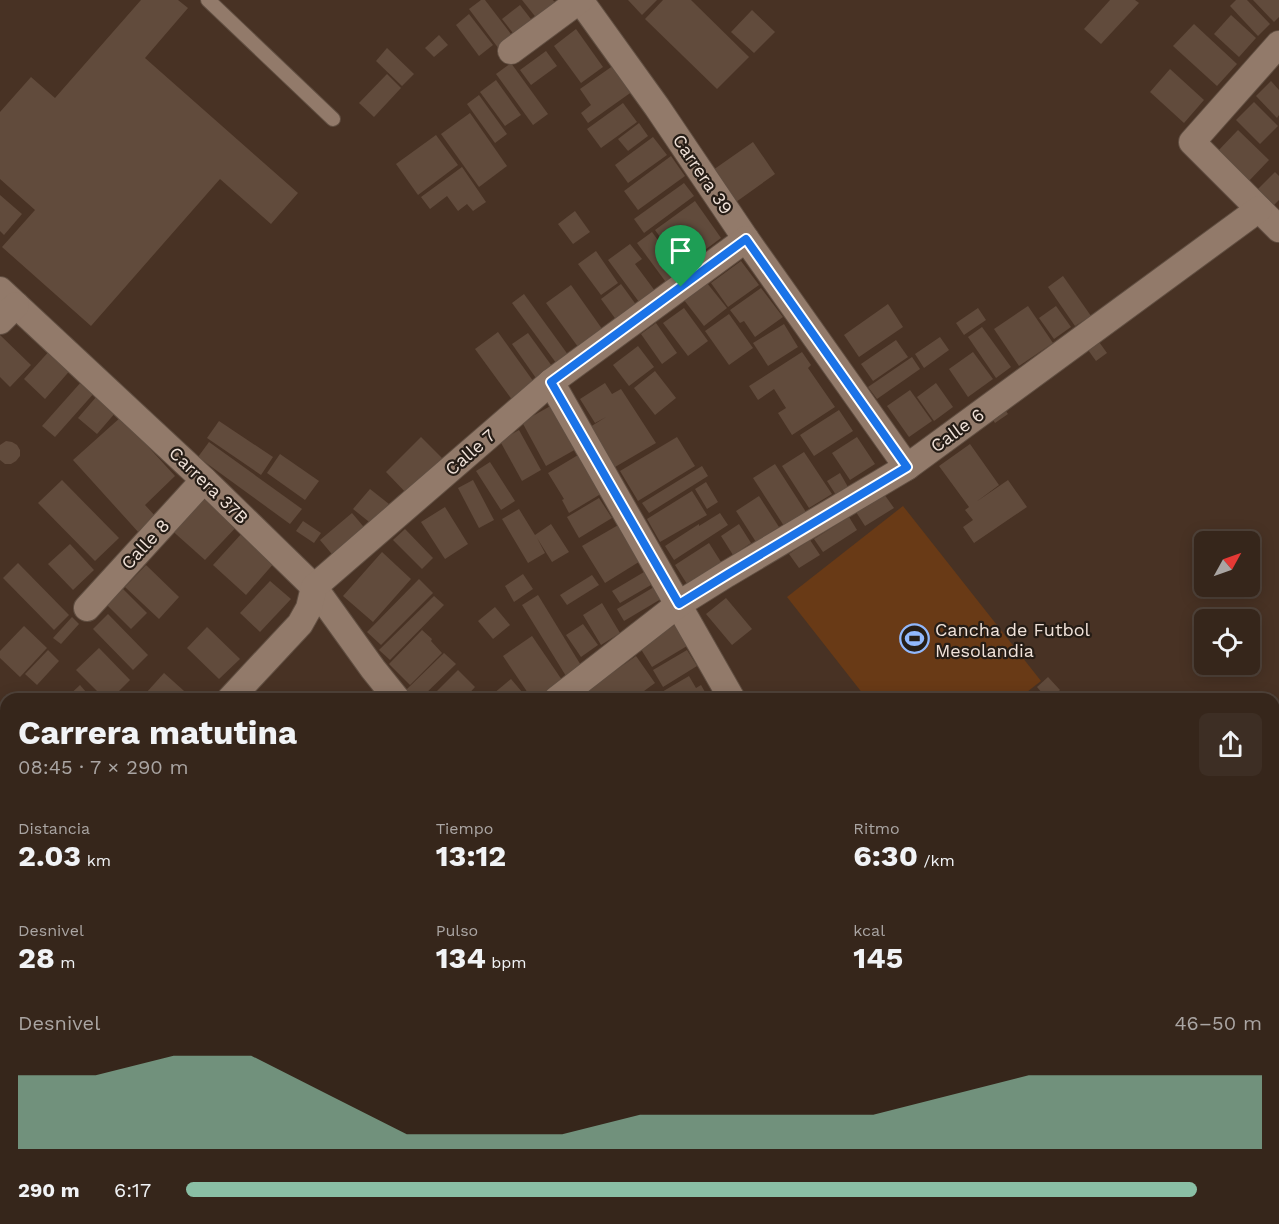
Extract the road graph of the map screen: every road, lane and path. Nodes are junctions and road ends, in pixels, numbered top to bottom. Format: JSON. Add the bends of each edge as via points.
{"nodes":[{"id":1,"x":208,"y":0,"type":"edge"},
{"id":2,"x":580,"y":0,"type":"edge"},
{"id":3,"x":1279,"y":44,"type":"edge"},
{"id":4,"x":511,"y":51,"type":"dead end"},
{"id":5,"x":333,"y":119,"type":"dead end"},
{"id":6,"x":1260,"y":209,"type":"junction"},
{"id":7,"x":1279,"y":229,"type":"edge"},
{"id":8,"x":746,"y":239,"type":"junction"},
{"id":9,"x":5,"y":305,"type":"edge"},
{"id":10,"x":551,"y":382,"type":"junction"},
{"id":11,"x":907,"y":467,"type":"junction"},
{"id":12,"x":204,"y":480,"type":"junction"},
{"id":13,"x":314,"y":587,"type":"junction"},
{"id":14,"x":679,"y":604,"type":"junction"},
{"id":15,"x":87,"y":608,"type":"dead end"},
{"id":16,"x":236,"y":693,"type":"edge"},
{"id":17,"x":392,"y":693,"type":"edge"},
{"id":18,"x":565,"y":693,"type":"edge"},
{"id":19,"x":729,"y":693,"type":"edge"}],
"edges":[{"from":1,"to":5,"type":"lane"},
{"from":2,"to":4,"type":"street"},
{"from":2,"to":8,"type":"street","name":"Carrera 39"},
{"from":3,"to":6,"type":"street","via":[[1192,142]]},
{"from":6,"to":7,"type":"street"},
{"from":6,"to":11,"type":"street","name":"Calle 6"},
{"from":8,"to":10,"type":"street","name":"Calle 7"},
{"from":8,"to":11,"type":"street","name":"Carrera 39"},
{"from":9,"to":12,"type":"street","name":"Carrera 37B"},
{"from":10,"to":13,"type":"street","name":"Calle 7"},
{"from":10,"to":14,"type":"street"},
{"from":11,"to":14,"type":"street","name":"Calle 6"},
{"from":12,"to":13,"type":"street","name":"Carrera 37B"},
{"from":12,"to":15,"type":"street","name":"Calle 8"},
{"from":13,"to":16,"type":"street","via":[[300,624]]},
{"from":13,"to":17,"type":"street","name":"Carrera 37B"},
{"from":14,"to":18,"type":"street","name":"Calle 6"},
{"from":14,"to":19,"type":"street"}]}
